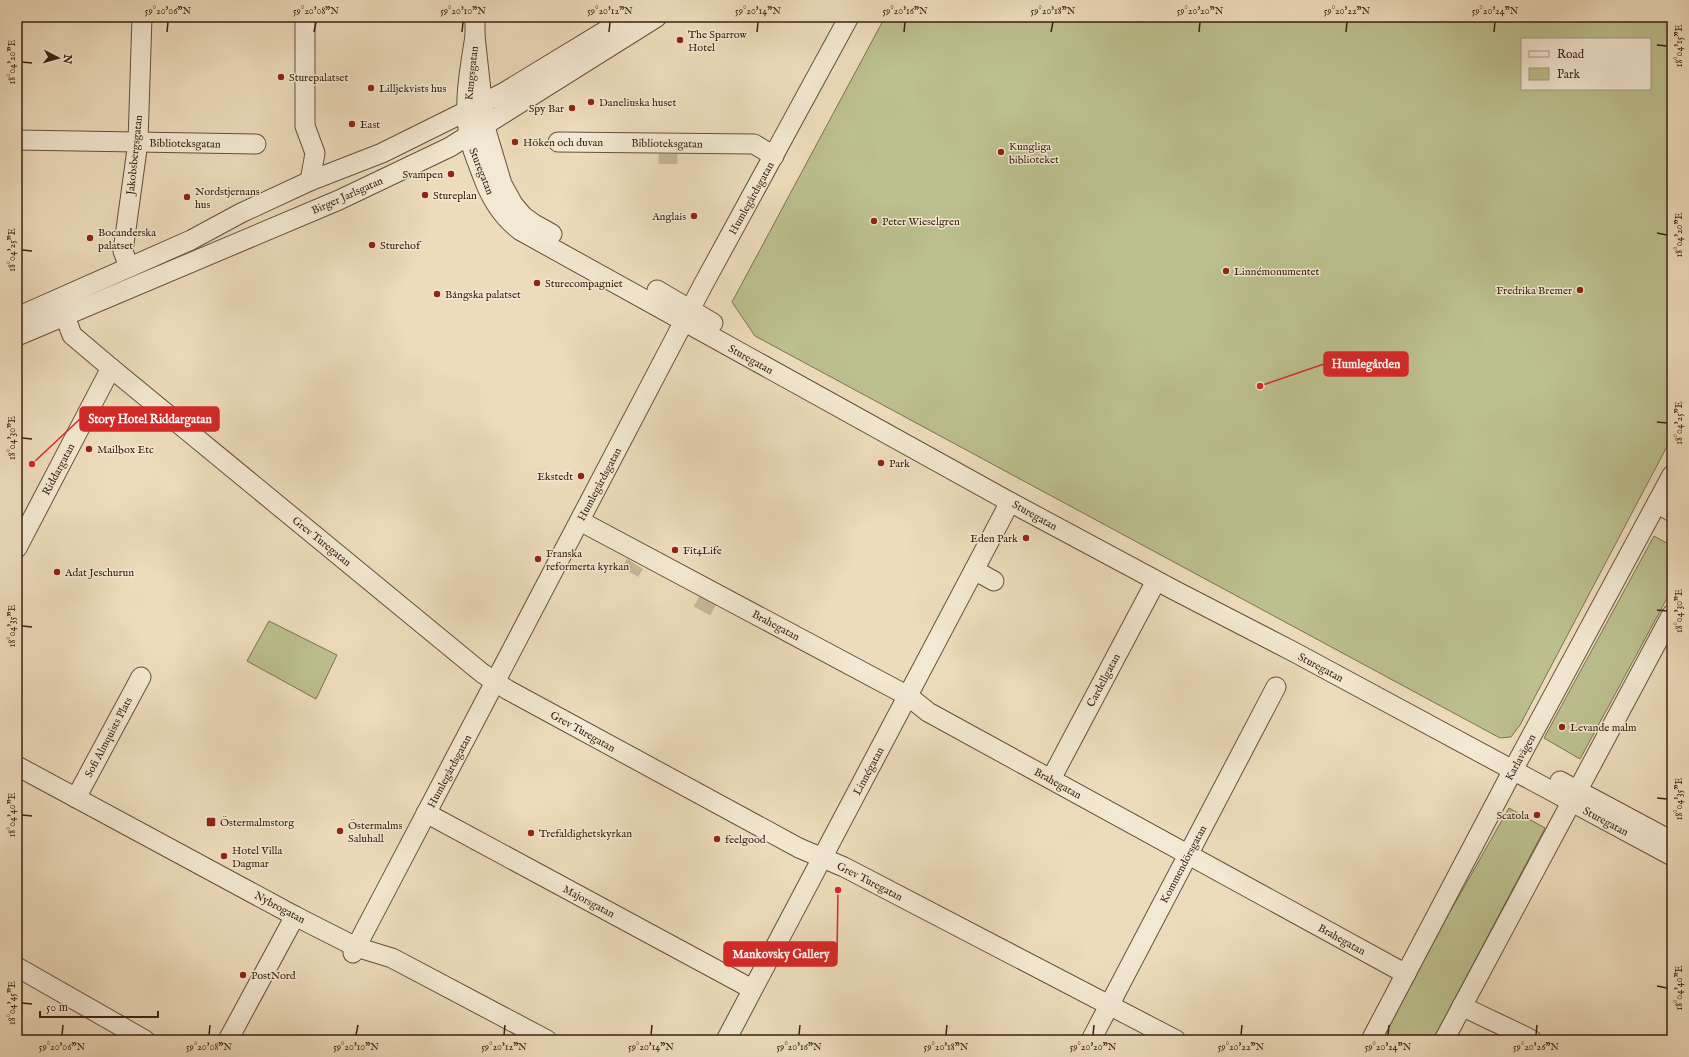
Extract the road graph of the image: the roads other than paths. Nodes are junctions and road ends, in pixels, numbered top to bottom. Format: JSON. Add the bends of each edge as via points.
{"nodes":[{"id":1,"x":142,"y":17,"type":"edge"},
{"id":2,"x":305,"y":17,"type":"edge"},
{"id":3,"x":476,"y":17,"type":"edge"},
{"id":4,"x":628,"y":17,"type":"edge"},
{"id":5,"x":657,"y":17,"type":"edge"},
{"id":6,"x":849,"y":17,"type":"edge"},
{"id":7,"x":472,"y":110,"type":"junction"},
{"id":8,"x":485,"y":126,"type":"junction"},
{"id":9,"x":469,"y":137,"type":"junction"},
{"id":10,"x":17,"y":140,"type":"edge"},
{"id":11,"x":138,"y":142,"type":"junction"},
{"id":12,"x":558,"y":142,"type":"dead end"},
{"id":13,"x":256,"y":144,"type":"dead end"},
{"id":14,"x":774,"y":156,"type":"junction"},
{"id":15,"x":310,"y":181,"type":"junction"},
{"id":16,"x":129,"y":268,"type":"junction"},
{"id":17,"x":687,"y":315,"type":"junction"},
{"id":18,"x":64,"y":316,"type":"junction"},
{"id":19,"x":17,"y":317,"type":"edge"},
{"id":20,"x":17,"y":326,"type":"edge"},
{"id":21,"x":17,"y":336,"type":"edge"},
{"id":22,"x":111,"y":368,"type":"junction"},
{"id":23,"x":1672,"y":476,"type":"edge"},
{"id":24,"x":1010,"y":502,"type":"junction"},
{"id":25,"x":1664,"y":508,"type":"edge"},
{"id":26,"x":580,"y":521,"type":"junction"},
{"id":27,"x":17,"y":548,"type":"edge"},
{"id":28,"x":974,"y":570,"type":"junction"},
{"id":29,"x":994,"y":581,"type":"dead end"},
{"id":30,"x":1156,"y":581,"type":"junction"},
{"id":31,"x":1672,"y":614,"type":"edge"},
{"id":32,"x":141,"y":677,"type":"dead end"},
{"id":33,"x":496,"y":682,"type":"junction"},
{"id":34,"x":1276,"y":687,"type":"dead end"},
{"id":35,"x":908,"y":696,"type":"junction"},
{"id":36,"x":1516,"y":765,"type":"junction"},
{"id":37,"x":17,"y":766,"type":"edge"},
{"id":38,"x":1051,"y":779,"type":"junction"},
{"id":39,"x":1575,"y":797,"type":"junction"},
{"id":40,"x":76,"y":798,"type":"junction"},
{"id":41,"x":426,"y":813,"type":"junction"},
{"id":42,"x":1672,"y":841,"type":"edge"},
{"id":43,"x":1188,"y":854,"type":"junction"},
{"id":44,"x":1672,"y":856,"type":"edge"},
{"id":45,"x":822,"y":858,"type":"junction"},
{"id":46,"x":296,"y":916,"type":"junction"},
{"id":47,"x":354,"y":950,"type":"junction"},
{"id":48,"x":17,"y":967,"type":"edge"},
{"id":49,"x":1406,"y":974,"type":"junction"},
{"id":50,"x":752,"y":989,"type":"junction"},
{"id":51,"x":1109,"y":1005,"type":"junction"},
{"id":52,"x":1462,"y":1006,"type":"junction"},
{"id":53,"x":145,"y":1040,"type":"edge"},
{"id":54,"x":228,"y":1040,"type":"edge"},
{"id":55,"x":547,"y":1040,"type":"edge"},
{"id":56,"x":726,"y":1040,"type":"edge"},
{"id":57,"x":1090,"y":1040,"type":"edge"},
{"id":58,"x":1176,"y":1040,"type":"edge"},
{"id":59,"x":1371,"y":1040,"type":"edge"},
{"id":60,"x":1444,"y":1040,"type":"edge"},
{"id":61,"x":1532,"y":1040,"type":"edge"}],
"edges":[{"from":1,"to":11,"type":"street","name":"Jakobsbergsgatan"},
{"from":2,"to":15,"type":"street","via":[[305,126],[315,153]]},
{"from":3,"to":7,"type":"street","name":"Kungsgatan","via":[[470,66]]},
{"from":4,"to":7,"type":"street","name":"Birger Jarlsgatan"},
{"from":5,"to":8,"type":"street","name":"Birger Jarlsgatan"},
{"from":6,"to":14,"type":"street","name":"Humlegårdsgatan"},
{"from":7,"to":8,"type":"street","name":"Sturegatan"},
{"from":7,"to":9,"type":"street","name":"Sturegatan"},
{"from":7,"to":15,"type":"street","name":"Birger Jarlsgatan","via":[[382,153]]},
{"from":7,"to":20,"type":"street","name":"Birger Jarlsgatan","via":[[334,189]]},
{"from":8,"to":9,"type":"street","name":"Birger Jarlsgatan"},
{"from":8,"to":17,"type":"street","name":"Sturegatan","via":[[502,184],[513,204],[524,216]]},
{"from":9,"to":17,"type":"street","name":"Sturegatan","via":[[488,191],[513,225]]},
{"from":9,"to":18,"type":"street","name":"Birger Jarlsgatan","via":[[339,200]]},
{"from":10,"to":11,"type":"street","name":"Biblioteksgatan"},
{"from":11,"to":13,"type":"street","name":"Biblioteksgatan"},
{"from":11,"to":16,"type":"street","name":"Jakobsbergsgatan","via":[[123,251]]},
{"from":12,"to":14,"type":"street","name":"Biblioteksgatan","via":[[668,148],[754,144]]},
{"from":14,"to":17,"type":"street","name":"Humlegårdsgatan"},
{"from":15,"to":16,"type":"street","name":"Birger Jarlsgatan"},
{"from":16,"to":19,"type":"street","name":"Birger Jarlsgatan"},
{"from":17,"to":24,"type":"street","name":"Sturegatan"},
{"from":17,"to":26,"type":"street","name":"Humlegårdsgatan"},
{"from":17,"to":36,"type":"street","name":"Sturegatan"},
{"from":18,"to":21,"type":"street","name":"Birger Jarlsgatan"},
{"from":18,"to":22,"type":"street","name":"Grev Turegatan","via":[[72,335]]},
{"from":22,"to":27,"type":"street","name":"Riddargatan"},
{"from":22,"to":33,"type":"street","name":"Grev Turegatan"},
{"from":23,"to":25,"type":"street","name":"Karlavägen"},
{"from":24,"to":28,"type":"street","name":"Linnégatan"},
{"from":24,"to":30,"type":"street","name":"Sturegatan"},
{"from":25,"to":36,"type":"street","name":"Karlavägen"},
{"from":26,"to":33,"type":"street","name":"Humlegårdsgatan"},
{"from":26,"to":35,"type":"street","name":"Brahegatan","via":[[638,559]]},
{"from":28,"to":29,"type":"street"},
{"from":28,"to":35,"type":"street","name":"Linnégatan"},
{"from":30,"to":36,"type":"street","name":"Sturegatan"},
{"from":30,"to":38,"type":"street","name":"Cardellgatan"},
{"from":31,"to":39,"type":"street"},
{"from":32,"to":40,"type":"street","name":"Sofi Almquists Plats"},
{"from":33,"to":41,"type":"street","name":"Humlegårdsgatan"},
{"from":33,"to":45,"type":"street","name":"Grev Turegatan","via":[[765,830]]},
{"from":34,"to":43,"type":"street","name":"Kommendörsgatan"},
{"from":35,"to":38,"type":"street","name":"Brahegatan","via":[[928,712]]},
{"from":35,"to":45,"type":"street","name":"Linnégatan"},
{"from":36,"to":39,"type":"street","name":"Sturegatan"},
{"from":36,"to":49,"type":"street","name":"Karlavägen"},
{"from":37,"to":40,"type":"street","name":"Nybrogatan"},
{"from":38,"to":43,"type":"street","name":"Brahegatan"},
{"from":39,"to":42,"type":"street","name":"Sturegatan"},
{"from":39,"to":44,"type":"street","name":"Sturegatan"},
{"from":39,"to":52,"type":"street"},
{"from":40,"to":46,"type":"street","name":"Nybrogatan"},
{"from":41,"to":47,"type":"street","name":"Humlegårdsgatan"},
{"from":41,"to":50,"type":"street","name":"Majorsgatan"},
{"from":43,"to":49,"type":"street","name":"Brahegatan"},
{"from":43,"to":51,"type":"street","name":"Kommendörsgatan"},
{"from":45,"to":50,"type":"street","name":"Linnégatan"},
{"from":45,"to":51,"type":"street","name":"Grev Turegatan","via":[[844,867]]},
{"from":46,"to":47,"type":"street","name":"Nybrogatan"},
{"from":46,"to":54,"type":"street"},
{"from":47,"to":55,"type":"street","name":"Nybrogatan","via":[[392,958]]},
{"from":48,"to":53,"type":"street"},
{"from":49,"to":59,"type":"street","name":"Karlavägen"},
{"from":50,"to":56,"type":"street","name":"Linnégatan"},
{"from":51,"to":57,"type":"street","name":"Kommendörsgatan"},
{"from":51,"to":58,"type":"street","name":"Grev Turegatan"},
{"from":52,"to":60,"type":"street"},
{"from":52,"to":61,"type":"street"}]}
